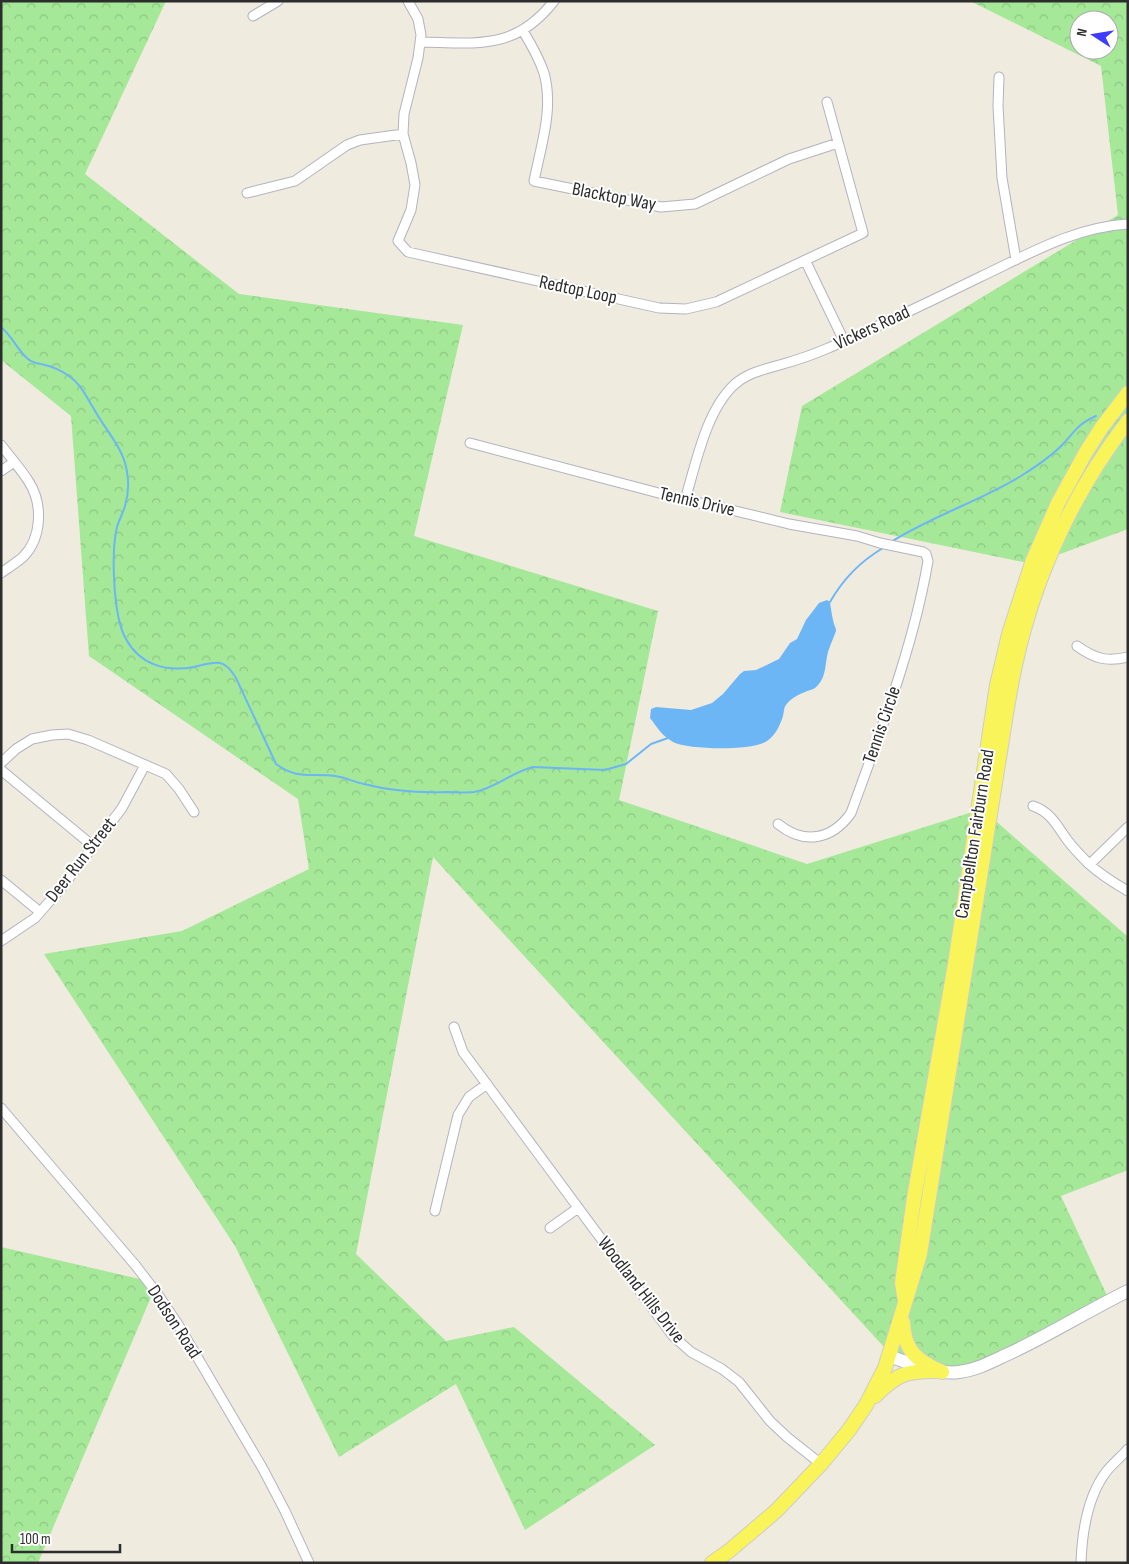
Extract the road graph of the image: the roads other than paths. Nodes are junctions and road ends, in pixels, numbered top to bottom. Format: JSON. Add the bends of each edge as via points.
{"nodes":[{"id":1,"x":278,"y":1,"type":"edge"},
{"id":2,"x":408,"y":1,"type":"edge"},
{"id":3,"x":554,"y":1,"type":"edge"},
{"id":4,"x":253,"y":16,"type":"dead end"},
{"id":5,"x":523,"y":31,"type":"junction"},
{"id":6,"x":420,"y":42,"type":"junction"},
{"id":7,"x":998,"y":77,"type":"dead end"},
{"id":8,"x":827,"y":102,"type":"dead end"},
{"id":9,"x":403,"y":134,"type":"junction"},
{"id":10,"x":838,"y":143,"type":"junction"},
{"id":11,"x":247,"y":193,"type":"dead end"},
{"id":12,"x":1128,"y":224,"type":"edge"},
{"id":13,"x":805,"y":260,"type":"junction"},
{"id":14,"x":1016,"y":260,"type":"junction"},
{"id":15,"x":844,"y":341,"type":"junction"},
{"id":16,"x":1128,"y":393,"type":"edge"},
{"id":17,"x":1128,"y":421,"type":"edge"},
{"id":18,"x":470,"y":443,"type":"dead end"},
{"id":19,"x":1,"y":445,"type":"edge"},
{"id":20,"x":14,"y":462,"type":"junction"},
{"id":21,"x":1,"y":471,"type":"edge"},
{"id":22,"x":685,"y":500,"type":"junction"},
{"id":23,"x":926,"y":554,"type":"joint"},
{"id":24,"x":1,"y":573,"type":"edge"},
{"id":25,"x":1077,"y":646,"type":"dead end"},
{"id":26,"x":1128,"y":657,"type":"edge"},
{"id":27,"x":1,"y":763,"type":"edge"},
{"id":28,"x":145,"y":765,"type":"junction"},
{"id":29,"x":1,"y":770,"type":"edge"},
{"id":30,"x":1032,"y":806,"type":"dead end"},
{"id":31,"x":194,"y":812,"type":"dead end"},
{"id":32,"x":778,"y":824,"type":"dead end"},
{"id":33,"x":1128,"y":827,"type":"edge"},
{"id":34,"x":93,"y":846,"type":"junction"},
{"id":35,"x":1090,"y":864,"type":"junction"},
{"id":36,"x":1,"y":880,"type":"edge"},
{"id":37,"x":1128,"y":891,"type":"edge"},
{"id":38,"x":40,"y":912,"type":"junction"},
{"id":39,"x":1,"y":941,"type":"edge"},
{"id":40,"x":454,"y":1026,"type":"dead end"},
{"id":41,"x":487,"y":1084,"type":"junction"},
{"id":42,"x":1,"y":1108,"type":"edge"},
{"id":43,"x":578,"y":1208,"type":"junction"},
{"id":44,"x":435,"y":1211,"type":"dead end"},
{"id":45,"x":550,"y":1228,"type":"dead end"},
{"id":46,"x":1128,"y":1291,"type":"edge"},
{"id":47,"x":905,"y":1302,"type":"junction"},
{"id":48,"x":889,"y":1356,"type":"junction"},
{"id":49,"x":942,"y":1372,"type":"junction"},
{"id":50,"x":866,"y":1405,"type":"junction"},
{"id":51,"x":1128,"y":1449,"type":"edge"},
{"id":52,"x":821,"y":1464,"type":"junction"},
{"id":53,"x":309,"y":1563,"type":"edge"},
{"id":54,"x":712,"y":1563,"type":"edge"},
{"id":55,"x":1081,"y":1563,"type":"edge"}],
"edges":[{"from":1,"to":4,"type":"street"},
{"from":2,"to":6,"type":"street","name":"Redtop Loop","via":[[418,19]]},
{"from":3,"to":5,"type":"street"},
{"from":5,"to":6,"type":"street","via":[[485,43]]},
{"from":5,"to":10,"type":"street","name":"Blacktop Way","via":[[544,73],[548,98],[547,119],[534,181],[661,207],[695,204],[789,158]]},
{"from":6,"to":9,"type":"street","name":"Redtop Loop","via":[[404,114]]},
{"from":7,"to":14,"type":"street","via":[[1002,178]]},
{"from":8,"to":10,"type":"street","name":"Redtop Loop"},
{"from":9,"to":11,"type":"street","via":[[360,140],[347,145],[296,181]]},
{"from":9,"to":13,"type":"street","name":"Redtop Loop","via":[[415,185],[411,210],[398,241],[408,252],[659,308],[686,309],[716,302]]},
{"from":10,"to":13,"type":"street","name":"Redtop Loop","via":[[863,233]]},
{"from":12,"to":14,"type":"street","name":"Vickers Road","via":[[1087,230],[1054,241]]},
{"from":13,"to":15,"type":"street"},
{"from":14,"to":15,"type":"street","name":"Vickers Road"},
{"from":15,"to":22,"type":"street","name":"Vickers Road","via":[[755,372],[733,386],[711,416]]},
{"from":16,"to":47,"type":"main road","name":"Campbellton Fairburn Road","via":[[1102,426],[1058,503],[1033,560],[1007,643],[997,685],[913,1207],[902,1283]]},
{"from":17,"to":47,"type":"main road","name":"Campbellton Fairburn Road","via":[[1098,465],[1061,532],[1034,597],[1015,662],[920,1254]]},
{"from":18,"to":22,"type":"street","name":"Tennis Drive"},
{"from":19,"to":20,"type":"street"},
{"from":20,"to":21,"type":"street"},
{"from":20,"to":24,"type":"street","via":[[34,491],[38,522],[31,546],[23,557]]},
{"from":22,"to":23,"type":"street","name":"Tennis Drive"},
{"from":23,"to":32,"type":"street","name":"Tennis Circle","via":[[928,561],[918,616],[851,813],[837,828],[818,837],[796,835]]},
{"from":25,"to":26,"type":"street","via":[[1101,659]]},
{"from":27,"to":28,"type":"street","via":[[32,739],[68,734]]},
{"from":28,"to":31,"type":"street","via":[[166,774]]},
{"from":28,"to":34,"type":"street","name":"Deer Run Street","via":[[122,808]]},
{"from":29,"to":34,"type":"street"},
{"from":30,"to":35,"type":"street","via":[[1050,815]]},
{"from":33,"to":35,"type":"street"},
{"from":34,"to":38,"type":"street","name":"Deer Run Street"},
{"from":35,"to":37,"type":"street"},
{"from":36,"to":38,"type":"street"},
{"from":38,"to":39,"type":"street","name":"Deer Run Street"},
{"from":40,"to":41,"type":"street","name":"Woodland Hills Drive","via":[[463,1052]]},
{"from":41,"to":43,"type":"street","name":"Woodland Hills Drive"},
{"from":41,"to":44,"type":"street","via":[[468,1097],[458,1115]]},
{"from":42,"to":53,"type":"street","name":"Dodson Road","via":[[159,1296],[263,1469]]},
{"from":43,"to":45,"type":"street"},
{"from":43,"to":52,"type":"street","name":"Woodland Hills Drive","via":[[673,1336],[691,1352],[739,1382],[770,1421]]},
{"from":46,"to":49,"type":"main road","via":[[977,1368]]},
{"from":47,"to":48,"type":"main road","name":"Campbellton Fairburn Road"},
{"from":47,"to":49,"type":"main road","via":[[903,1334],[906,1345],[928,1366]]},
{"from":48,"to":49,"type":"main road"},
{"from":48,"to":50,"type":"main road","name":"Campbellton Fairburn Road"},
{"from":49,"to":50,"type":"main road","via":[[911,1372],[896,1377]]},
{"from":50,"to":52,"type":"main road","name":"Campbellton Fairburn Road"},
{"from":51,"to":55,"type":"street","via":[[1098,1484],[1084,1531]]},
{"from":52,"to":54,"type":"main road","name":"Campbellton Fairburn Road","via":[[776,1511]]}]}
